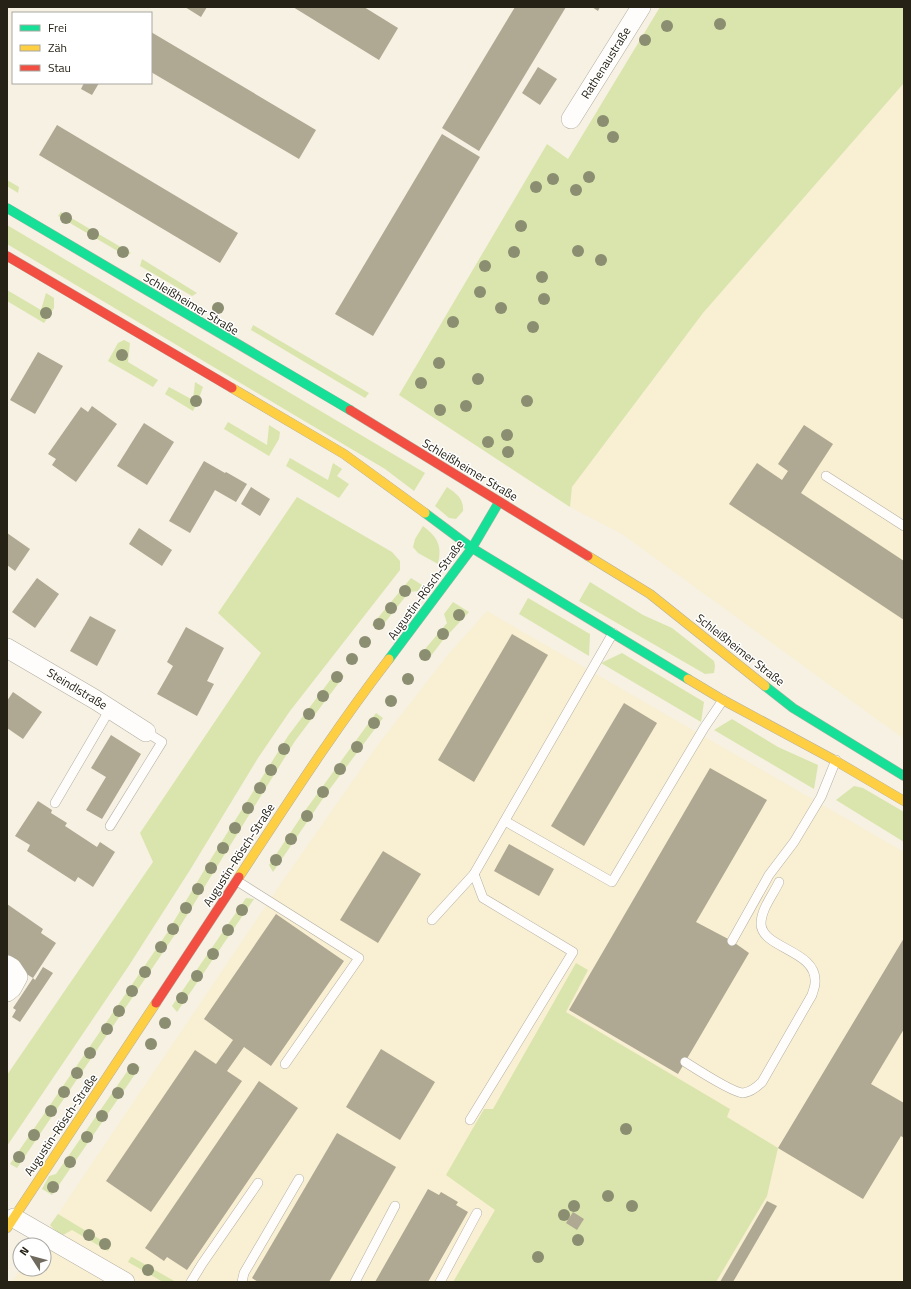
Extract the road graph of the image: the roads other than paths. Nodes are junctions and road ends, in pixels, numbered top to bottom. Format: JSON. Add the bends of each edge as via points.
{"nodes":[{"id":1,"x":641,"y":7,"type":"edge"},
{"id":2,"x":571,"y":119,"type":"dead end"},
{"id":3,"x":7,"y":208,"type":"edge"},
{"id":4,"x":7,"y":256,"type":"edge"},
{"id":5,"x":826,"y":476,"type":"dead end"},
{"id":6,"x":500,"y":502,"type":"junction"},
{"id":7,"x":904,"y":526,"type":"edge"},
{"id":8,"x":472,"y":548,"type":"junction"},
{"id":9,"x":613,"y":633,"type":"junction"},
{"id":10,"x":7,"y":648,"type":"edge"},
{"id":11,"x":724,"y":700,"type":"junction"},
{"id":12,"x":110,"y":709,"type":"junction"},
{"id":13,"x":146,"y":732,"type":"joint"},
{"id":14,"x":841,"y":751,"type":"junction"},
{"id":15,"x":904,"y":776,"type":"edge"},
{"id":16,"x":904,"y":801,"type":"edge"},
{"id":17,"x":55,"y":803,"type":"dead end"},
{"id":18,"x":505,"y":821,"type":"junction"},
{"id":19,"x":110,"y":826,"type":"dead end"},
{"id":20,"x":474,"y":874,"type":"junction"},
{"id":21,"x":237,"y":881,"type":"junction"},
{"id":22,"x":779,"y":882,"type":"dead end"},
{"id":23,"x":432,"y":920,"type":"dead end"},
{"id":24,"x":732,"y":941,"type":"dead end"},
{"id":25,"x":7,"y":965,"type":"edge"},
{"id":26,"x":7,"y":992,"type":"edge"},
{"id":27,"x":685,"y":1062,"type":"dead end"},
{"id":28,"x":285,"y":1064,"type":"dead end"},
{"id":29,"x":470,"y":1120,"type":"dead end"},
{"id":30,"x":299,"y":1179,"type":"dead end"},
{"id":31,"x":258,"y":1183,"type":"dead end"},
{"id":32,"x":396,"y":1206,"type":"dead end"},
{"id":33,"x":477,"y":1213,"type":"dead end"},
{"id":34,"x":10,"y":1223,"type":"edge"},
{"id":35,"x":125,"y":1282,"type":"edge"},
{"id":36,"x":191,"y":1282,"type":"edge"},
{"id":37,"x":242,"y":1282,"type":"edge"},
{"id":38,"x":355,"y":1282,"type":"edge"},
{"id":39,"x":440,"y":1282,"type":"edge"}],
"edges":[{"from":1,"to":2,"type":"street","name":"Rathenaustraße"},
{"from":3,"to":6,"type":"main road","name":"Schleißheimer Straße"},
{"from":4,"to":8,"type":"main road","name":"Schleißheimer Straße","via":[[344,454]]},
{"from":5,"to":7,"type":"lane"},
{"from":6,"to":8,"type":"main road","name":"Augustin-Rösch-Straße"},
{"from":6,"to":14,"type":"main road","name":"Schleißheimer Straße","via":[[650,594],[793,708]]},
{"from":8,"to":9,"type":"main road","name":"Schleißheimer Straße"},
{"from":8,"to":21,"type":"main road","name":"Augustin-Rösch-Straße","via":[[364,691]]},
{"from":9,"to":11,"type":"main road","name":"Schleißheimer Straße"},
{"from":9,"to":18,"type":"lane"},
{"from":10,"to":12,"type":"street","name":"Steindlstraße"},
{"from":11,"to":14,"type":"main road","name":"Schleißheimer Straße"},
{"from":11,"to":18,"type":"lane","via":[[704,728],[612,882]]},
{"from":12,"to":13,"type":"street","name":"Steindlstraße"},
{"from":12,"to":17,"type":"lane"},
{"from":13,"to":19,"type":"lane","via":[[162,742]]},
{"from":14,"to":15,"type":"main road","name":"Schleißheimer Straße"},
{"from":14,"to":16,"type":"main road","name":"Schleißheimer Straße"},
{"from":14,"to":24,"type":"lane","via":[[820,797],[798,836],[769,875]]},
{"from":18,"to":20,"type":"lane"},
{"from":20,"to":23,"type":"lane"},
{"from":20,"to":29,"type":"lane","via":[[484,898],[573,952]]},
{"from":21,"to":28,"type":"lane","via":[[359,958]]},
{"from":21,"to":34,"type":"main road","name":"Augustin-Rösch-Straße"},
{"from":22,"to":27,"type":"lane","via":[[764,910],[761,925],[767,937],[805,959],[812,968],[815,982],[812,995],[762,1082],[756,1088],[743,1093]]},
{"from":25,"to":26,"type":"street","via":[[18,977]]},
{"from":30,"to":37,"type":"lane","via":[[244,1273]]},
{"from":31,"to":36,"type":"lane"},
{"from":32,"to":38,"type":"lane"},
{"from":33,"to":39,"type":"lane"},
{"from":34,"to":35,"type":"street"}]}
